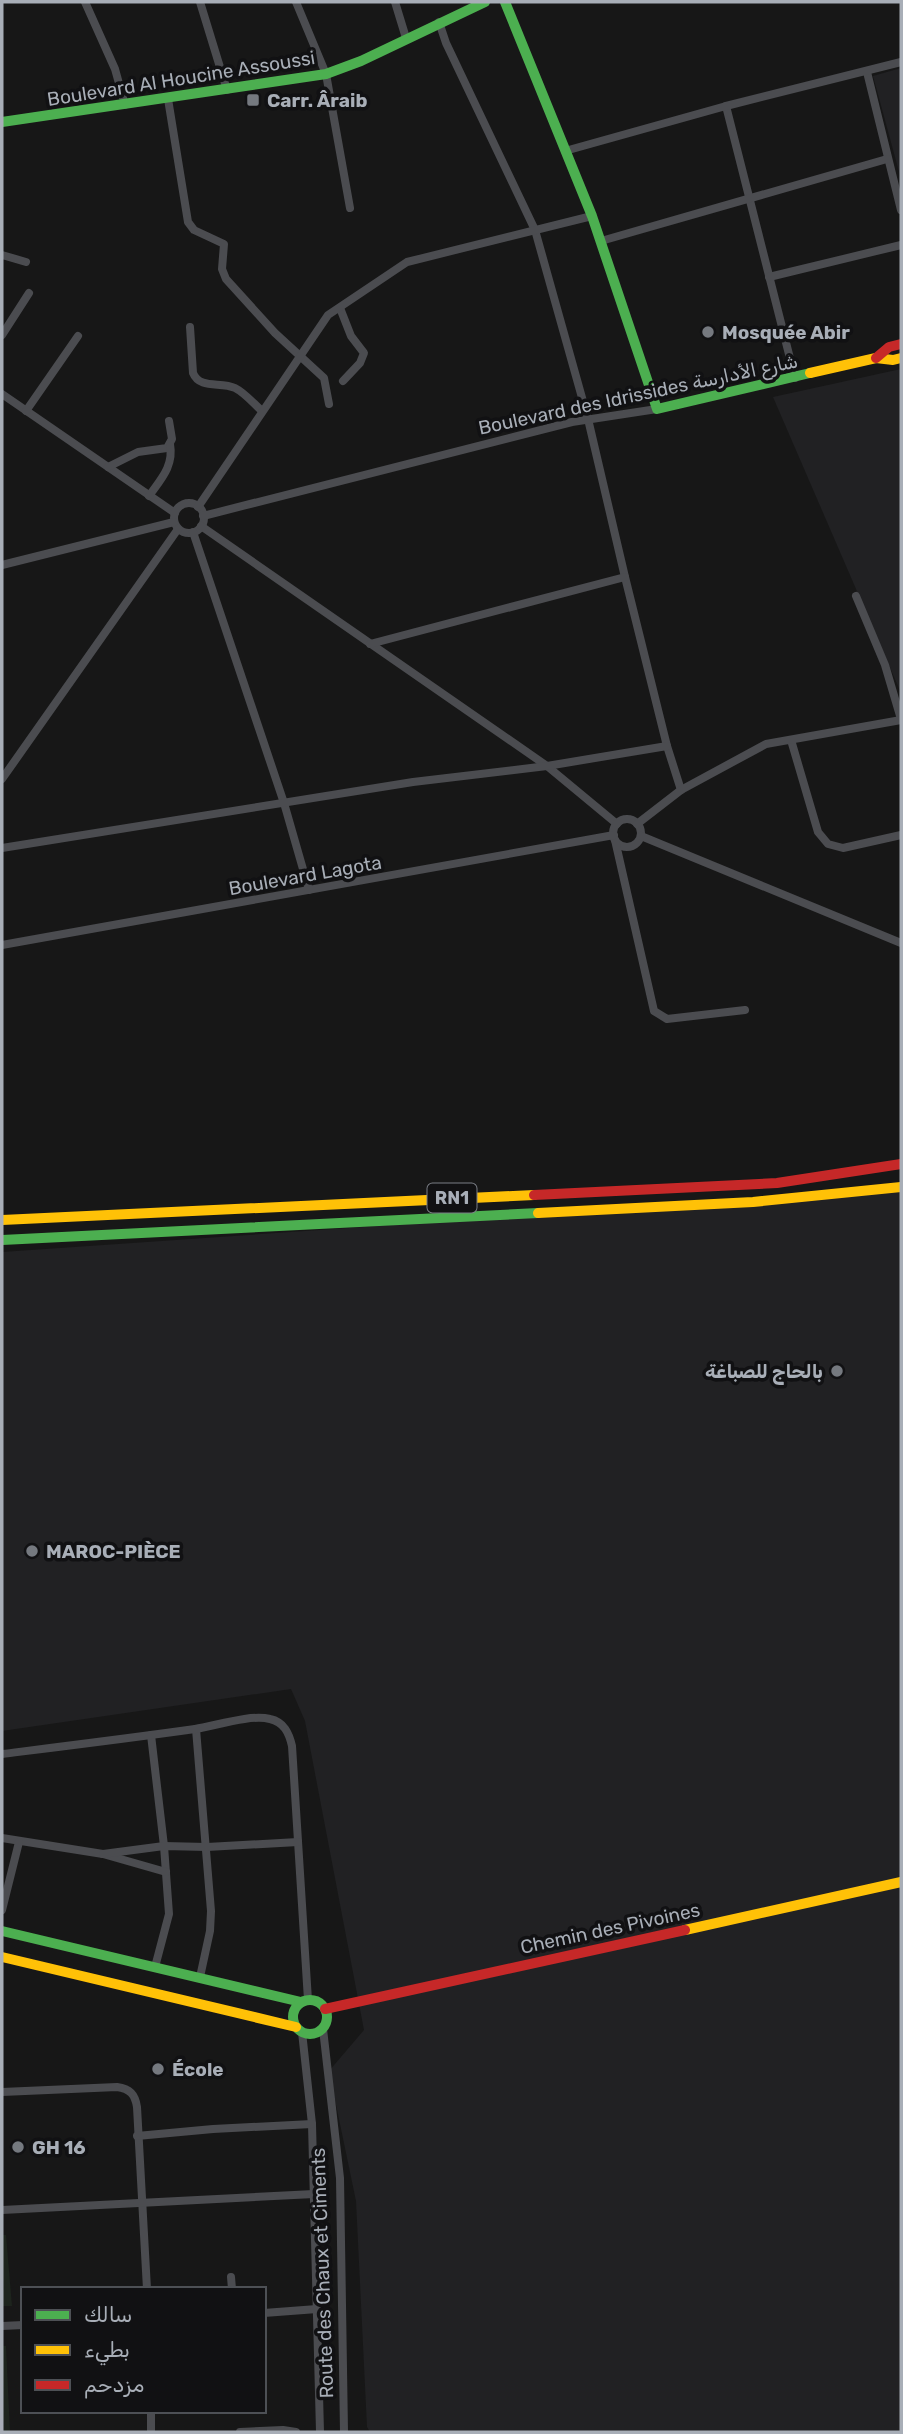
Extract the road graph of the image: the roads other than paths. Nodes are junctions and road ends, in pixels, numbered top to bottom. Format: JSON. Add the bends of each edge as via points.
{"nodes":[{"id":1,"x":85,"y":2,"type":"edge"},
{"id":2,"x":200,"y":2,"type":"edge"},
{"id":3,"x":296,"y":2,"type":"edge"},
{"id":4,"x":395,"y":2,"type":"edge"},
{"id":5,"x":485,"y":2,"type":"edge"},
{"id":6,"x":505,"y":2,"type":"edge"},
{"id":7,"x":439,"y":22,"type":"junction"},
{"id":8,"x":406,"y":38,"type":"junction"},
{"id":9,"x":901,"y":62,"type":"edge"},
{"id":10,"x":867,"y":72,"type":"junction"},
{"id":11,"x":326,"y":74,"type":"junction"},
{"id":12,"x":227,"y":90,"type":"junction"},
{"id":13,"x":168,"y":99,"type":"junction"},
{"id":14,"x":125,"y":105,"type":"junction"},
{"id":15,"x":726,"y":106,"type":"junction"},
{"id":16,"x":2,"y":122,"type":"edge"},
{"id":17,"x":565,"y":150,"type":"junction"},
{"id":18,"x":887,"y":159,"type":"junction"},
{"id":19,"x":748,"y":201,"type":"junction"},
{"id":20,"x":350,"y":208,"type":"dead end"},
{"id":21,"x":901,"y":210,"type":"edge"},
{"id":22,"x":592,"y":216,"type":"junction"},
{"id":23,"x":535,"y":230,"type":"junction"},
{"id":24,"x":601,"y":241,"type":"junction"},
{"id":25,"x":901,"y":245,"type":"edge"},
{"id":26,"x":2,"y":255,"type":"edge"},
{"id":27,"x":26,"y":262,"type":"dead end"},
{"id":28,"x":769,"y":277,"type":"junction"},
{"id":29,"x":29,"y":293,"type":"dead end"},
{"id":30,"x":340,"y":308,"type":"junction"},
{"id":31,"x":190,"y":327,"type":"dead end"},
{"id":32,"x":2,"y":335,"type":"edge"},
{"id":33,"x":78,"y":336,"type":"dead end"},
{"id":34,"x":901,"y":344,"type":"edge"},
{"id":35,"x":298,"y":356,"type":"junction"},
{"id":36,"x":876,"y":358,"type":"junction"},
{"id":37,"x":901,"y":358,"type":"edge"},
{"id":38,"x":794,"y":378,"type":"junction"},
{"id":39,"x":343,"y":381,"type":"dead end"},
{"id":40,"x":2,"y":394,"type":"edge"},
{"id":41,"x":329,"y":404,"type":"dead end"},
{"id":42,"x":657,"y":409,"type":"junction"},
{"id":43,"x":26,"y":411,"type":"junction"},
{"id":44,"x":262,"y":411,"type":"junction"},
{"id":45,"x":588,"y":419,"type":"junction"},
{"id":46,"x":169,"y":421,"type":"dead end"},
{"id":47,"x":170,"y":444,"type":"junction"},
{"id":48,"x":108,"y":467,"type":"junction"},
{"id":49,"x":149,"y":496,"type":"junction"},
{"id":50,"x":198,"y":507,"type":"junction"},
{"id":51,"x":203,"y":516,"type":"junction"},
{"id":52,"x":176,"y":521,"type":"junction"},
{"id":53,"x":201,"y":526,"type":"junction"},
{"id":54,"x":193,"y":533,"type":"junction"},
{"id":55,"x":2,"y":565,"type":"edge"},
{"id":56,"x":625,"y":577,"type":"junction"},
{"id":57,"x":856,"y":596,"type":"dead end"},
{"id":58,"x":370,"y":644,"type":"junction"},
{"id":59,"x":901,"y":720,"type":"edge"},
{"id":60,"x":791,"y":740,"type":"junction"},
{"id":61,"x":667,"y":746,"type":"junction"},
{"id":62,"x":547,"y":766,"type":"junction"},
{"id":63,"x":2,"y":779,"type":"edge"},
{"id":64,"x":681,"y":790,"type":"junction"},
{"id":65,"x":284,"y":803,"type":"junction"},
{"id":66,"x":617,"y":824,"type":"junction"},
{"id":67,"x":637,"y":824,"type":"junction"},
{"id":68,"x":901,"y":835,"type":"edge"},
{"id":69,"x":641,"y":836,"type":"junction"},
{"id":70,"x":614,"y":837,"type":"junction"},
{"id":71,"x":2,"y":848,"type":"edge"},
{"id":72,"x":309,"y":890,"type":"junction"},
{"id":73,"x":901,"y":943,"type":"edge"},
{"id":74,"x":2,"y":946,"type":"edge"},
{"id":75,"x":745,"y":1010,"type":"dead end"},
{"id":76,"x":901,"y":1164,"type":"edge"},
{"id":77,"x":901,"y":1187,"type":"edge"},
{"id":78,"x":2,"y":1220,"type":"edge"},
{"id":79,"x":2,"y":1240,"type":"edge"},
{"id":80,"x":196,"y":1728,"type":"junction"},
{"id":81,"x":150,"y":1735,"type":"junction"},
{"id":82,"x":2,"y":1754,"type":"edge"},
{"id":83,"x":2,"y":1838,"type":"edge"},
{"id":84,"x":19,"y":1842,"type":"junction"},
{"id":85,"x":298,"y":1842,"type":"junction"},
{"id":86,"x":164,"y":1846,"type":"junction"},
{"id":87,"x":207,"y":1847,"type":"junction"},
{"id":88,"x":103,"y":1854,"type":"junction"},
{"id":89,"x":166,"y":1872,"type":"junction"},
{"id":90,"x":901,"y":1882,"type":"edge"},
{"id":91,"x":2,"y":1910,"type":"edge"},
{"id":92,"x":2,"y":1931,"type":"edge"},
{"id":93,"x":2,"y":1957,"type":"edge"},
{"id":94,"x":155,"y":1967,"type":"junction"},
{"id":95,"x":200,"y":1977,"type":"junction"},
{"id":96,"x":305,"y":2001,"type":"junction"},
{"id":97,"x":325,"y":2009,"type":"junction"},
{"id":98,"x":299,"y":2029,"type":"junction"},
{"id":99,"x":323,"y":2029,"type":"junction"},
{"id":100,"x":2,"y":2092,"type":"edge"},
{"id":101,"x":312,"y":2124,"type":"junction"},
{"id":102,"x":137,"y":2136,"type":"junction"},
{"id":103,"x":314,"y":2194,"type":"junction"},
{"id":104,"x":142,"y":2204,"type":"junction"},
{"id":105,"x":2,"y":2210,"type":"edge"},
{"id":106,"x":231,"y":2277,"type":"dead end"},
{"id":107,"x":146,"y":2287,"type":"edge"},
{"id":108,"x":232,"y":2287,"type":"edge"},
{"id":109,"x":317,"y":2309,"type":"junction"},
{"id":110,"x":266,"y":2313,"type":"edge"},
{"id":111,"x":21,"y":2325,"type":"edge"},
{"id":112,"x":2,"y":2326,"type":"edge"},
{"id":113,"x":150,"y":2413,"type":"edge"},
{"id":114,"x":151,"y":2432,"type":"edge"},
{"id":115,"x":240,"y":2432,"type":"edge"},
{"id":116,"x":296,"y":2432,"type":"edge"},
{"id":117,"x":320,"y":2432,"type":"edge"},
{"id":118,"x":345,"y":2432,"type":"edge"}],
"edges":[{"from":1,"to":14,"type":"street","via":[[115,68]]},
{"from":2,"to":12,"type":"street"},
{"from":3,"to":11,"type":"street"},
{"from":4,"to":8,"type":"street"},
{"from":5,"to":7,"type":"main road","name":"Boulevard Al Houcine Assoussi"},
{"from":6,"to":17,"type":"main road"},
{"from":7,"to":8,"type":"main road","name":"Boulevard Al Houcine Assoussi"},
{"from":7,"to":23,"type":"street"},
{"from":8,"to":11,"type":"main road","name":"Boulevard Al Houcine Assoussi"},
{"from":9,"to":10,"type":"street"},
{"from":10,"to":15,"type":"street"},
{"from":10,"to":18,"type":"street"},
{"from":11,"to":12,"type":"main road","name":"Boulevard Al Houcine Assoussi"},
{"from":11,"to":20,"type":"street"},
{"from":12,"to":13,"type":"main road","name":"Boulevard Al Houcine Assoussi"},
{"from":13,"to":14,"type":"main road","name":"Boulevard Al Houcine Assoussi"},
{"from":13,"to":35,"type":"street","via":[[188,222],[194,230],[224,244],[226,279]]},
{"from":14,"to":16,"type":"main road","name":"Boulevard Al Houcine Assoussi"},
{"from":15,"to":17,"type":"street"},
{"from":15,"to":19,"type":"street"},
{"from":17,"to":22,"type":"main road"},
{"from":18,"to":19,"type":"street"},
{"from":18,"to":21,"type":"street"},
{"from":19,"to":24,"type":"street"},
{"from":19,"to":28,"type":"street"},
{"from":22,"to":23,"type":"street"},
{"from":22,"to":24,"type":"main road"},
{"from":23,"to":30,"type":"street","via":[[407,262]]},
{"from":23,"to":45,"type":"street"},
{"from":24,"to":42,"type":"main road"},
{"from":25,"to":28,"type":"street"},
{"from":26,"to":27,"type":"street"},
{"from":28,"to":38,"type":"street"},
{"from":29,"to":32,"type":"street"},
{"from":30,"to":35,"type":"street","via":[[320,323]]},
{"from":30,"to":39,"type":"street","via":[[364,353]]},
{"from":31,"to":44,"type":"street","via":[[195,378],[235,388]]},
{"from":33,"to":43,"type":"street"},
{"from":34,"to":36,"type":"main road","name":"Boulevard des Idrissides شارع الأدارسة"},
{"from":35,"to":41,"type":"street","via":[[324,378]]},
{"from":35,"to":44,"type":"street"},
{"from":36,"to":37,"type":"main road","name":"Boulevard des Idrissides شارع الأدارسة"},
{"from":36,"to":38,"type":"main road","name":"Boulevard des Idrissides شارع الأدارسة"},
{"from":38,"to":42,"type":"main road","name":"Boulevard des Idrissides شارع الأدارسة"},
{"from":40,"to":43,"type":"street"},
{"from":42,"to":45,"type":"street","name":"Boulevard des Idrissides شارع الأدارسة"},
{"from":43,"to":48,"type":"street"},
{"from":44,"to":50,"type":"street"},
{"from":45,"to":51,"type":"street","name":"Boulevard des Idrissides شارع الأدارسة"},
{"from":45,"to":56,"type":"street"},
{"from":46,"to":47,"type":"street"},
{"from":47,"to":48,"type":"street","via":[[127,456]]},
{"from":47,"to":49,"type":"street","via":[[166,473]]},
{"from":48,"to":49,"type":"street"},
{"from":49,"to":52,"type":"street"},
{"from":50,"to":51,"type":"street"},
{"from":50,"to":52,"type":"street","via":[[187,504],[177,509]]},
{"from":51,"to":53,"type":"street"},
{"from":52,"to":54,"type":"street","via":[[183,532]]},
{"from":52,"to":55,"type":"street"},
{"from":52,"to":63,"type":"street"},
{"from":53,"to":54,"type":"street"},
{"from":53,"to":58,"type":"street"},
{"from":54,"to":65,"type":"street"},
{"from":56,"to":58,"type":"street"},
{"from":56,"to":61,"type":"street"},
{"from":57,"to":59,"type":"street","via":[[885,665]]},
{"from":58,"to":62,"type":"street"},
{"from":59,"to":60,"type":"street"},
{"from":60,"to":64,"type":"street","via":[[766,744]]},
{"from":60,"to":68,"type":"street","via":[[818,832],[828,844],[843,848]]},
{"from":61,"to":62,"type":"street"},
{"from":61,"to":64,"type":"street"},
{"from":62,"to":65,"type":"street"},
{"from":62,"to":66,"type":"street"},
{"from":64,"to":67,"type":"street"},
{"from":65,"to":71,"type":"street"},
{"from":65,"to":72,"type":"street"},
{"from":66,"to":67,"type":"street","via":[[629,820]]},
{"from":66,"to":70,"type":"street"},
{"from":67,"to":69,"type":"street"},
{"from":69,"to":70,"type":"street","via":[[629,847],[621,846]]},
{"from":69,"to":73,"type":"street"},
{"from":70,"to":72,"type":"street","name":"Boulevard Lagota"},
{"from":70,"to":75,"type":"street","via":[[654,1011],[667,1019]]},
{"from":72,"to":74,"type":"street","name":"Boulevard Lagota"},
{"from":76,"to":78,"type":"main road","number":"RN1","via":[[777,1183]]},
{"from":77,"to":79,"type":"main road","number":"RN1","via":[[753,1202]]},
{"from":80,"to":81,"type":"street"},
{"from":80,"to":85,"type":"street","via":[[260,1718],[285,1728],[292,1746]]},
{"from":80,"to":87,"type":"street"},
{"from":81,"to":82,"type":"street"},
{"from":81,"to":86,"type":"street"},
{"from":83,"to":84,"type":"street"},
{"from":84,"to":88,"type":"street"},
{"from":84,"to":91,"type":"street"},
{"from":85,"to":87,"type":"street"},
{"from":85,"to":96,"type":"street"},
{"from":86,"to":87,"type":"street"},
{"from":86,"to":88,"type":"street"},
{"from":86,"to":89,"type":"street"},
{"from":87,"to":95,"type":"street","via":[[210,1931]]},
{"from":88,"to":89,"type":"street"},
{"from":89,"to":94,"type":"street","via":[[168,1919]]},
{"from":90,"to":97,"type":"main road","name":"Chemin des Pivoines"},
{"from":92,"to":94,"type":"main road"},
{"from":93,"to":98,"type":"main road"},
{"from":94,"to":95,"type":"main road"},
{"from":95,"to":96,"type":"main road"},
{"from":96,"to":97,"type":"main road","via":[[318,2002]]},
{"from":96,"to":98,"type":"main road","via":[[294,2011],[293,2022]]},
{"from":97,"to":99,"type":"main road"},
{"from":98,"to":99,"type":"main road","via":[[313,2034]]},
{"from":98,"to":101,"type":"street","name":"Route des Chaux et Ciments"},
{"from":99,"to":118,"type":"street","name":"Route des Chaux et Ciments","via":[[340,2178]]},
{"from":100,"to":102,"type":"street","via":[[124,2088],[136,2101]]},
{"from":101,"to":102,"type":"street"},
{"from":101,"to":103,"type":"street","name":"Route des Chaux et Ciments"},
{"from":102,"to":104,"type":"street"},
{"from":103,"to":104,"type":"street"},
{"from":103,"to":109,"type":"street","name":"Route des Chaux et Ciments"},
{"from":104,"to":105,"type":"street"},
{"from":104,"to":107,"type":"street"},
{"from":106,"to":108,"type":"street"},
{"from":109,"to":110,"type":"street"},
{"from":109,"to":117,"type":"street","name":"Route des Chaux et Ciments"},
{"from":111,"to":112,"type":"street"},
{"from":113,"to":114,"type":"street"},
{"from":115,"to":116,"type":"street"}]}
